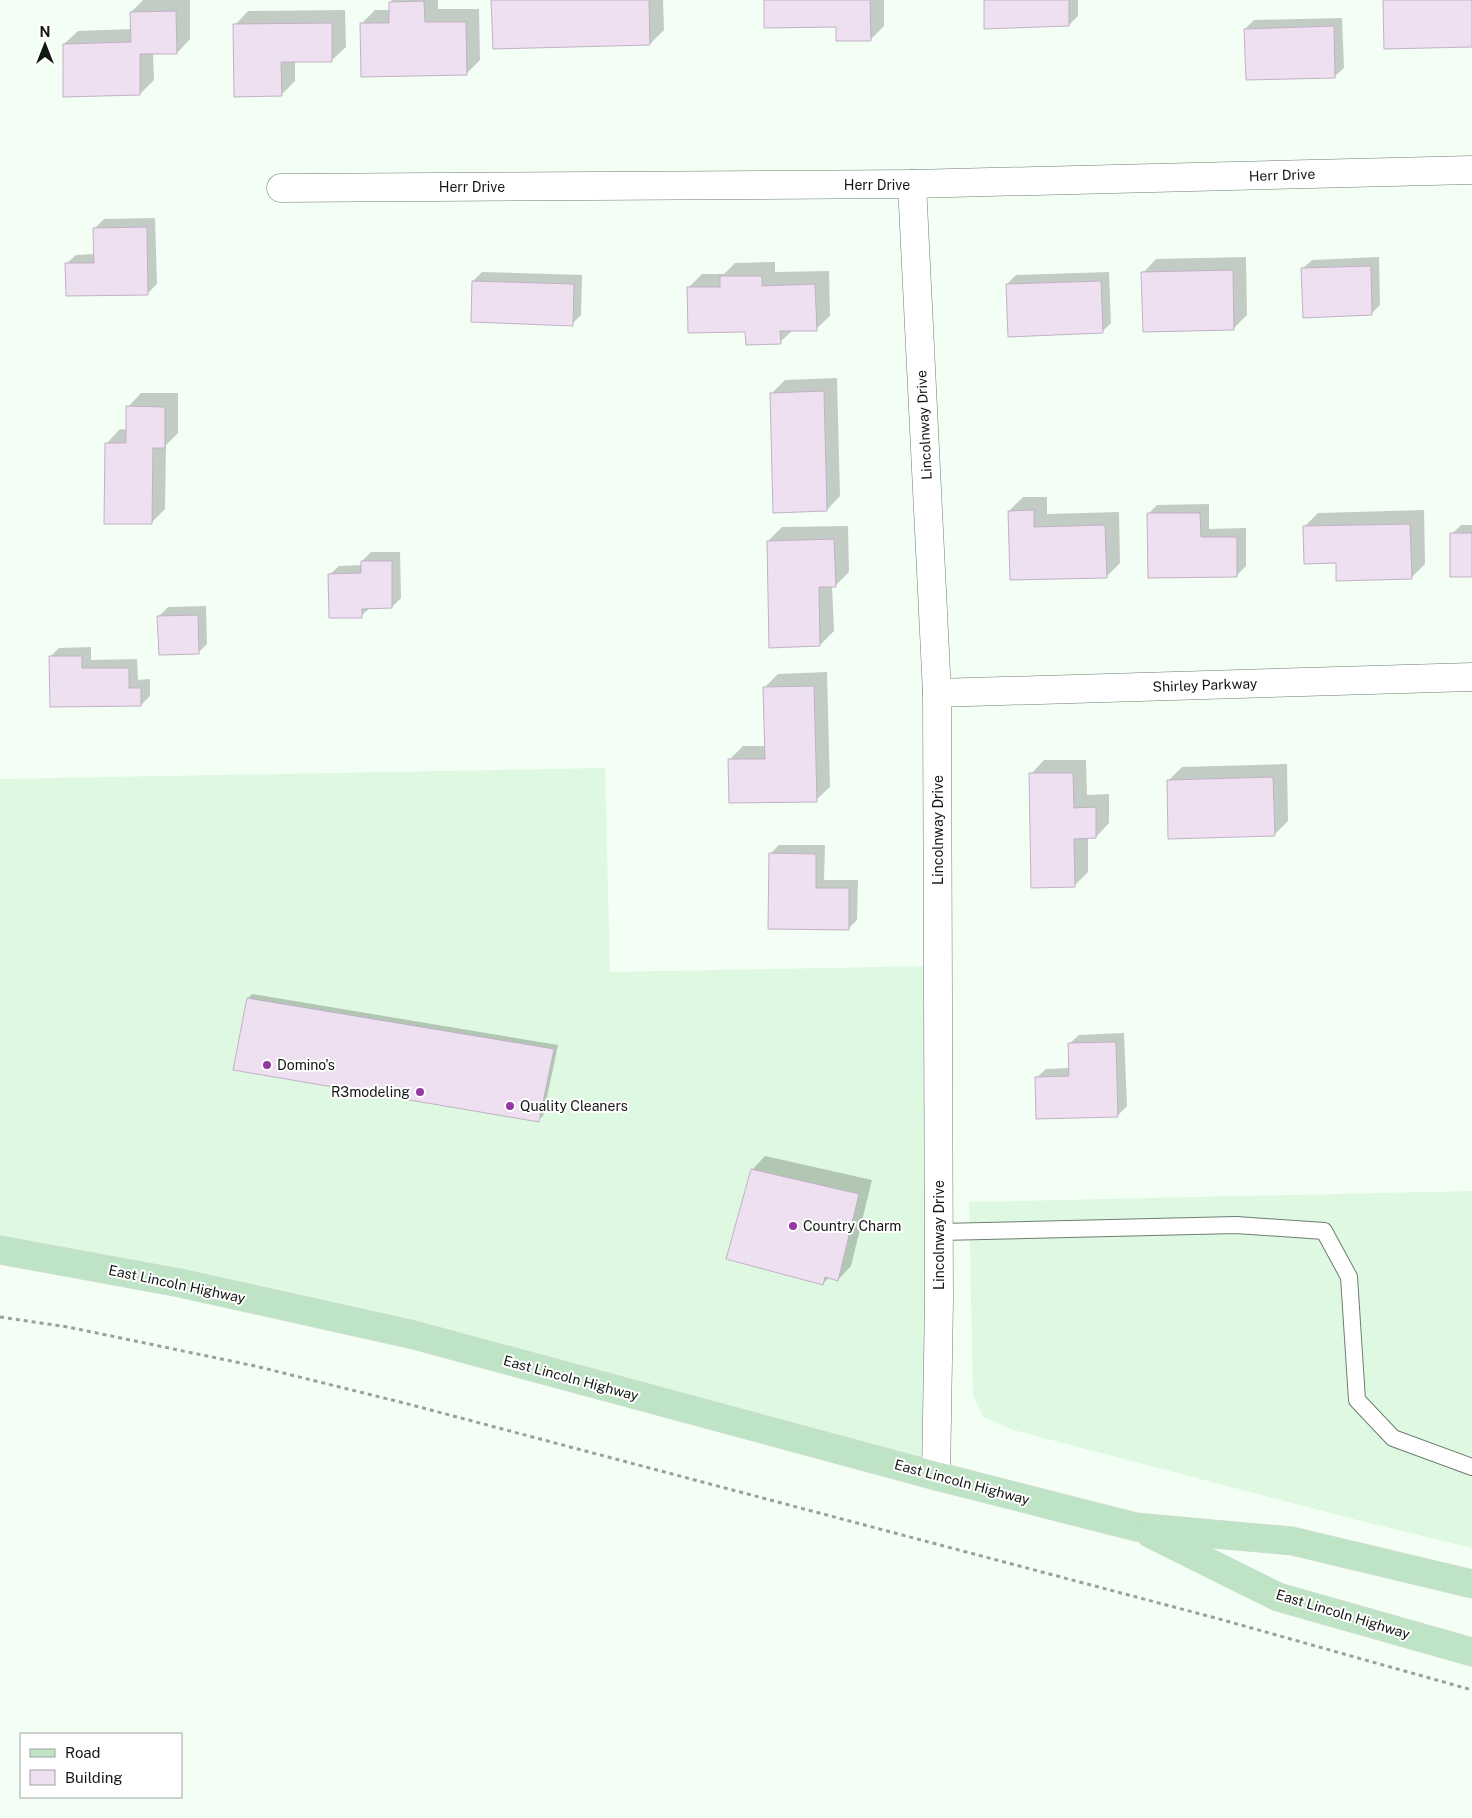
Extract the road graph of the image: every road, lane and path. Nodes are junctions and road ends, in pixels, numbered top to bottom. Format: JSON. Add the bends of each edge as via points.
{"nodes":[{"id":1,"x":1472,"y":170,"type":"edge"},
{"id":2,"x":912,"y":184,"type":"junction"},
{"id":3,"x":281,"y":188,"type":"dead end"},
{"id":4,"x":1472,"y":677,"type":"edge"},
{"id":5,"x":937,"y":693,"type":"junction"},
{"id":6,"x":939,"y":1232,"type":"junction"},
{"id":7,"x":0,"y":1250,"type":"edge"},
{"id":8,"x":0,"y":1317,"type":"edge"},
{"id":9,"x":1472,"y":1467,"type":"edge"},
{"id":10,"x":936,"y":1476,"type":"junction"},
{"id":11,"x":1136,"y":1527,"type":"junction"},
{"id":12,"x":1472,"y":1584,"type":"edge"},
{"id":13,"x":1472,"y":1652,"type":"edge"},
{"id":14,"x":1472,"y":1690,"type":"edge"}],
"edges":[{"from":1,"to":2,"type":"street","name":"Herr Drive"},
{"from":2,"to":3,"type":"street","name":"Herr Drive"},
{"from":2,"to":5,"type":"street","name":"Lincolnway Drive"},
{"from":4,"to":5,"type":"street","name":"Shirley Parkway"},
{"from":5,"to":6,"type":"street","name":"Lincolnway Drive"},
{"from":6,"to":9,"type":"lane","via":[[1236,1225],[1324,1231],[1349,1277],[1357,1400],[1393,1438]]},
{"from":6,"to":10,"type":"street","name":"Lincolnway Drive"},
{"from":7,"to":10,"type":"main road","name":"East Lincoln Highway","via":[[180,1283],[414,1336]]},
{"from":8,"to":14,"type":"path","via":[[68,1327],[245,1364],[408,1404],[1223,1620]]},
{"from":10,"to":11,"type":"main road","name":"East Lincoln Highway"},
{"from":11,"to":12,"type":"main road","name":"East Lincoln Highway","via":[[1292,1541]]},
{"from":11,"to":13,"type":"main road","name":"East Lincoln Highway","via":[[1278,1597]]}]}
